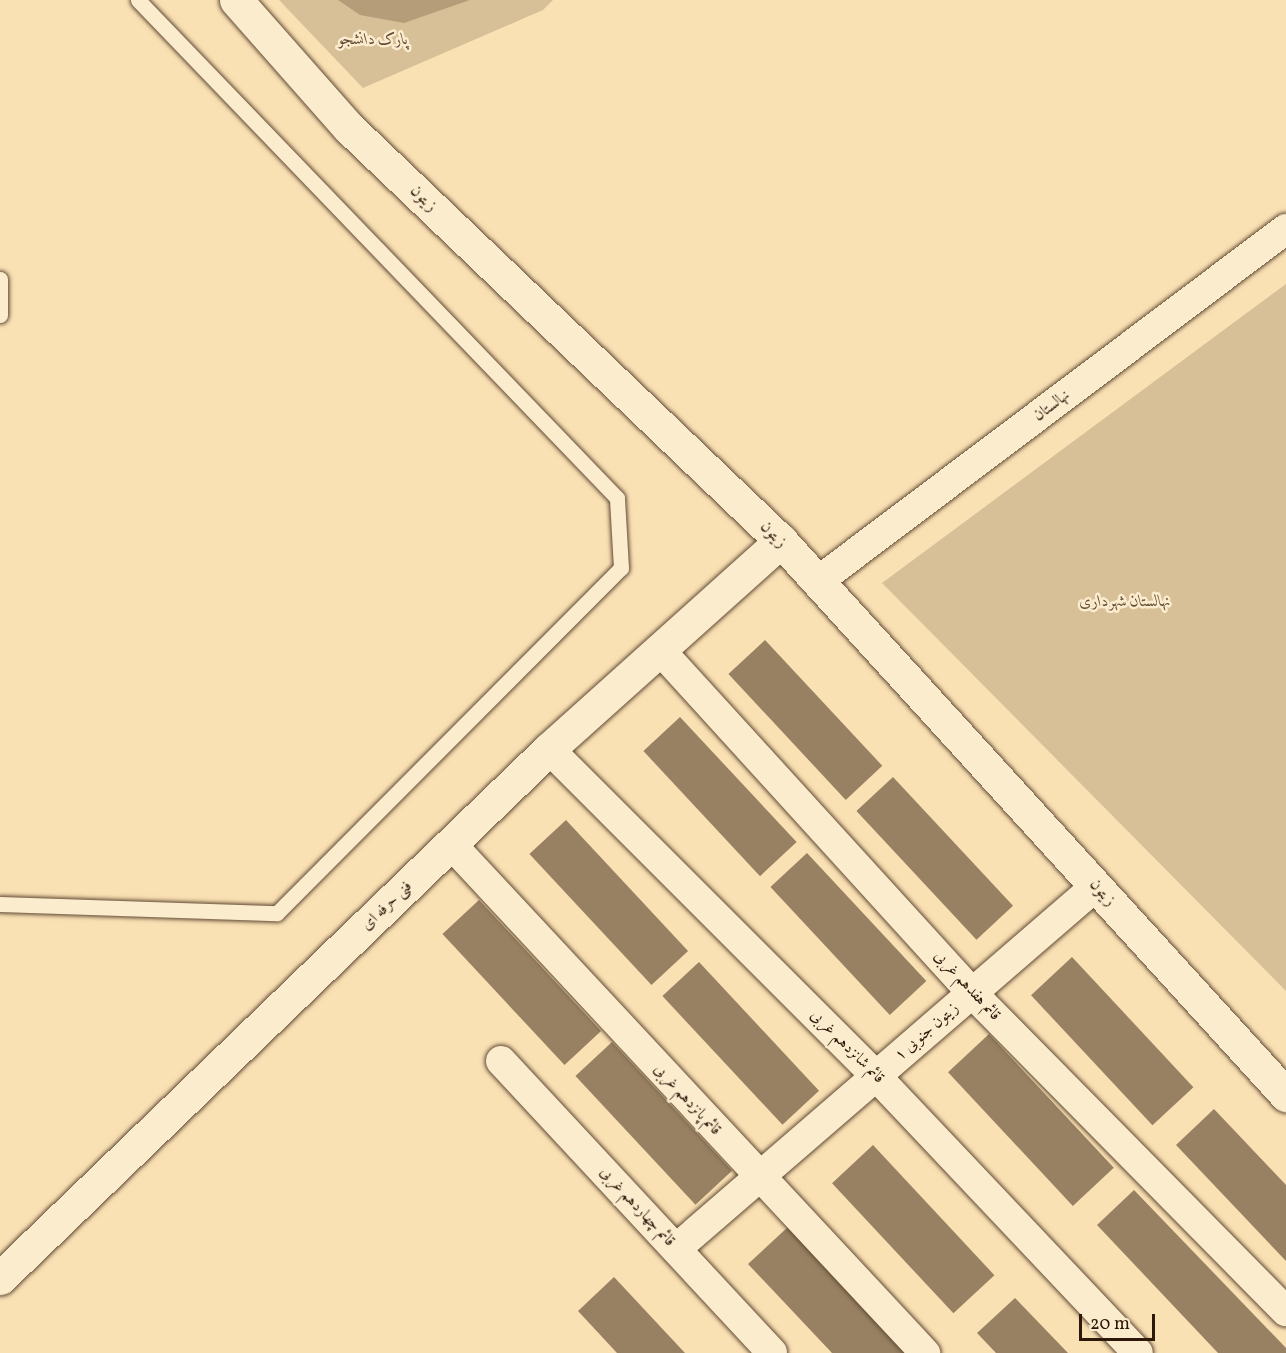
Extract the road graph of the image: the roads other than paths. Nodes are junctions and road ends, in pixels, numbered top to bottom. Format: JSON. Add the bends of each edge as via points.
{"nodes":[{"id":1,"x":138,"y":0,"type":"edge"},
{"id":2,"x":236,"y":0,"type":"edge"},
{"id":3,"x":1286,"y":229,"type":"edge"},
{"id":4,"x":0,"y":279,"type":"edge"},
{"id":5,"x":0,"y":315,"type":"edge"},
{"id":6,"x":781,"y":541,"type":"junction"},
{"id":7,"x":817,"y":582,"type":"junction"},
{"id":8,"x":660,"y":650,"type":"junction"},
{"id":9,"x":549,"y":749,"type":"junction"},
{"id":10,"x":450,"y":844,"type":"junction"},
{"id":11,"x":1096,"y":886,"type":"junction"},
{"id":12,"x":0,"y":904,"type":"edge"},
{"id":13,"x":972,"y":993,"type":"junction"},
{"id":14,"x":501,"y":1061,"type":"dead end"},
{"id":15,"x":876,"y":1076,"type":"junction"},
{"id":16,"x":1286,"y":1095,"type":"edge"},
{"id":17,"x":759,"y":1177,"type":"junction"},
{"id":18,"x":676,"y":1249,"type":"junction"},
{"id":19,"x":0,"y":1278,"type":"edge"},
{"id":20,"x":1286,"y":1311,"type":"edge"},
{"id":21,"x":772,"y":1353,"type":"edge"},
{"id":22,"x":925,"y":1353,"type":"edge"},
{"id":23,"x":1137,"y":1353,"type":"edge"}],
"edges":[{"from":1,"to":12,"type":"lane","via":[[617,498],[621,568],[277,914]]},
{"from":2,"to":6,"type":"street","name":"زیتون","via":[[349,128]]},
{"from":3,"to":7,"type":"street","name":"نهالستان"},
{"from":4,"to":5,"type":"lane"},
{"from":6,"to":7,"type":"street","name":"زیتون"},
{"from":6,"to":8,"type":"street","name":"فنی حرفه ای"},
{"from":7,"to":11,"type":"street","name":"زیتون"},
{"from":8,"to":9,"type":"street","name":"فنی حرفه ای"},
{"from":8,"to":13,"type":"street","name":"قائم هفدهم غربی"},
{"from":9,"to":10,"type":"street","name":"فنی حرفه ای"},
{"from":9,"to":15,"type":"street","name":"قائم شانزدهم غربی"},
{"from":10,"to":17,"type":"street","name":"قائم پانزدهم غربی"},
{"from":10,"to":19,"type":"street","name":"فنی حرفه ای"},
{"from":11,"to":13,"type":"street","name":"زیتون جنوبی ۱"},
{"from":11,"to":16,"type":"street","name":"زیتون"},
{"from":13,"to":15,"type":"street","name":"زیتون جنوبی ۱"},
{"from":13,"to":20,"type":"street","name":"قائم هفدهم غربی"},
{"from":14,"to":18,"type":"street","name":"قائم چهاردهم غربی"},
{"from":15,"to":17,"type":"street","name":"زیتون جنوبی ۱"},
{"from":15,"to":23,"type":"street","name":"قائم شانزدهم غربی"},
{"from":17,"to":18,"type":"street","name":"زیتون جنوبی ۱"},
{"from":17,"to":22,"type":"street","name":"قائم پانزدهم غربی"},
{"from":18,"to":21,"type":"street","name":"قائم چهاردهم غربی"}]}
